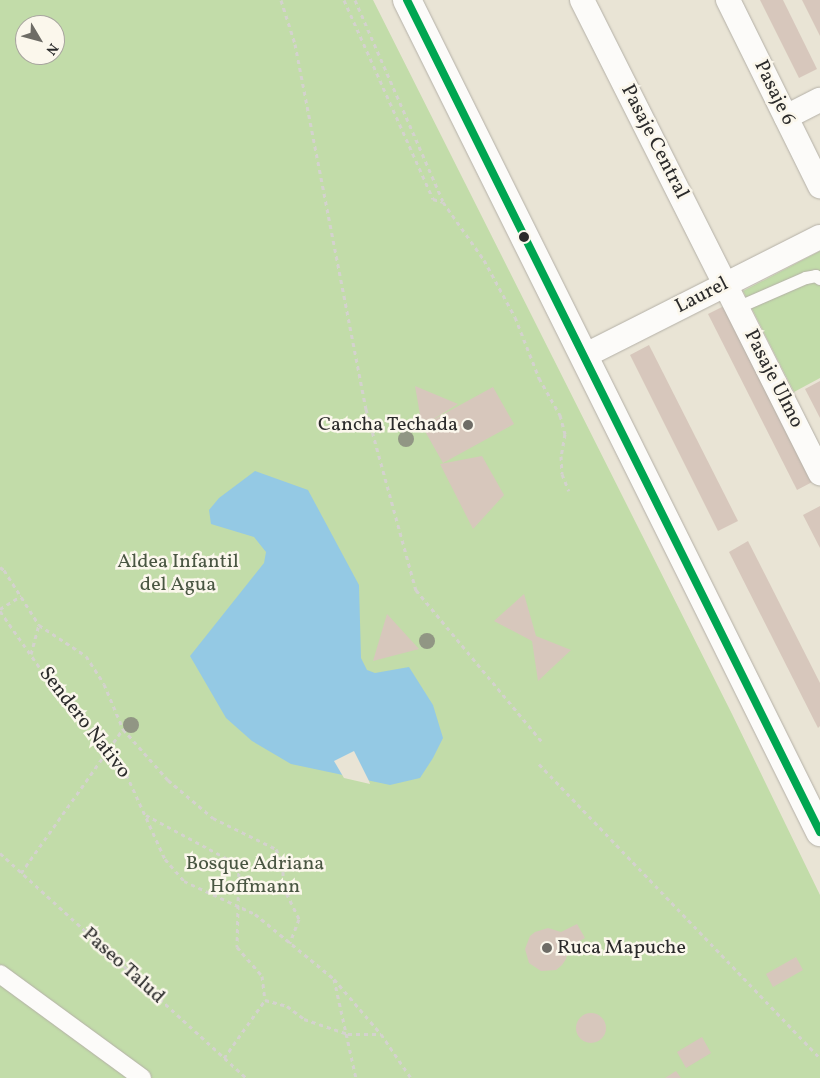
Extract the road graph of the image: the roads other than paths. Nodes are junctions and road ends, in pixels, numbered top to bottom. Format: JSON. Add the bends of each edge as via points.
{"nodes":[{"id":1,"x":407,"y":0,"type":"edge"},
{"id":2,"x":582,"y":0,"type":"edge"},
{"id":3,"x":728,"y":0,"type":"edge"},
{"id":4,"x":820,"y":100,"type":"edge"},
{"id":5,"x":786,"y":117,"type":"junction"},
{"id":6,"x":820,"y":186,"type":"edge"},
{"id":7,"x":820,"y":237,"type":"edge"},
{"id":8,"x":820,"y":279,"type":"edge"},
{"id":9,"x":725,"y":284,"type":"junction"},
{"id":10,"x":737,"y":308,"type":"junction"},
{"id":11,"x":584,"y":356,"type":"junction"},
{"id":12,"x":820,"y":473,"type":"edge"},
{"id":13,"x":820,"y":832,"type":"edge"},
{"id":14,"x":0,"y":974,"type":"edge"},
{"id":15,"x":142,"y":1078,"type":"edge"}],
"edges":[{"from":1,"to":11,"type":"street"},
{"from":2,"to":9,"type":"street","name":"Pasaje Central"},
{"from":3,"to":5,"type":"street","name":"Pasaje 6"},
{"from":4,"to":5,"type":"street"},
{"from":5,"to":6,"type":"street","name":"Pasaje 6"},
{"from":7,"to":9,"type":"street","name":"Laurel"},
{"from":8,"to":10,"type":"lane","via":[[816,276],[806,278]]},
{"from":9,"to":10,"type":"street","name":"Pasaje Ulmo"},
{"from":9,"to":11,"type":"street","name":"Laurel"},
{"from":10,"to":12,"type":"street","name":"Pasaje Ulmo"},
{"from":11,"to":13,"type":"street"},
{"from":14,"to":15,"type":"street"}]}
